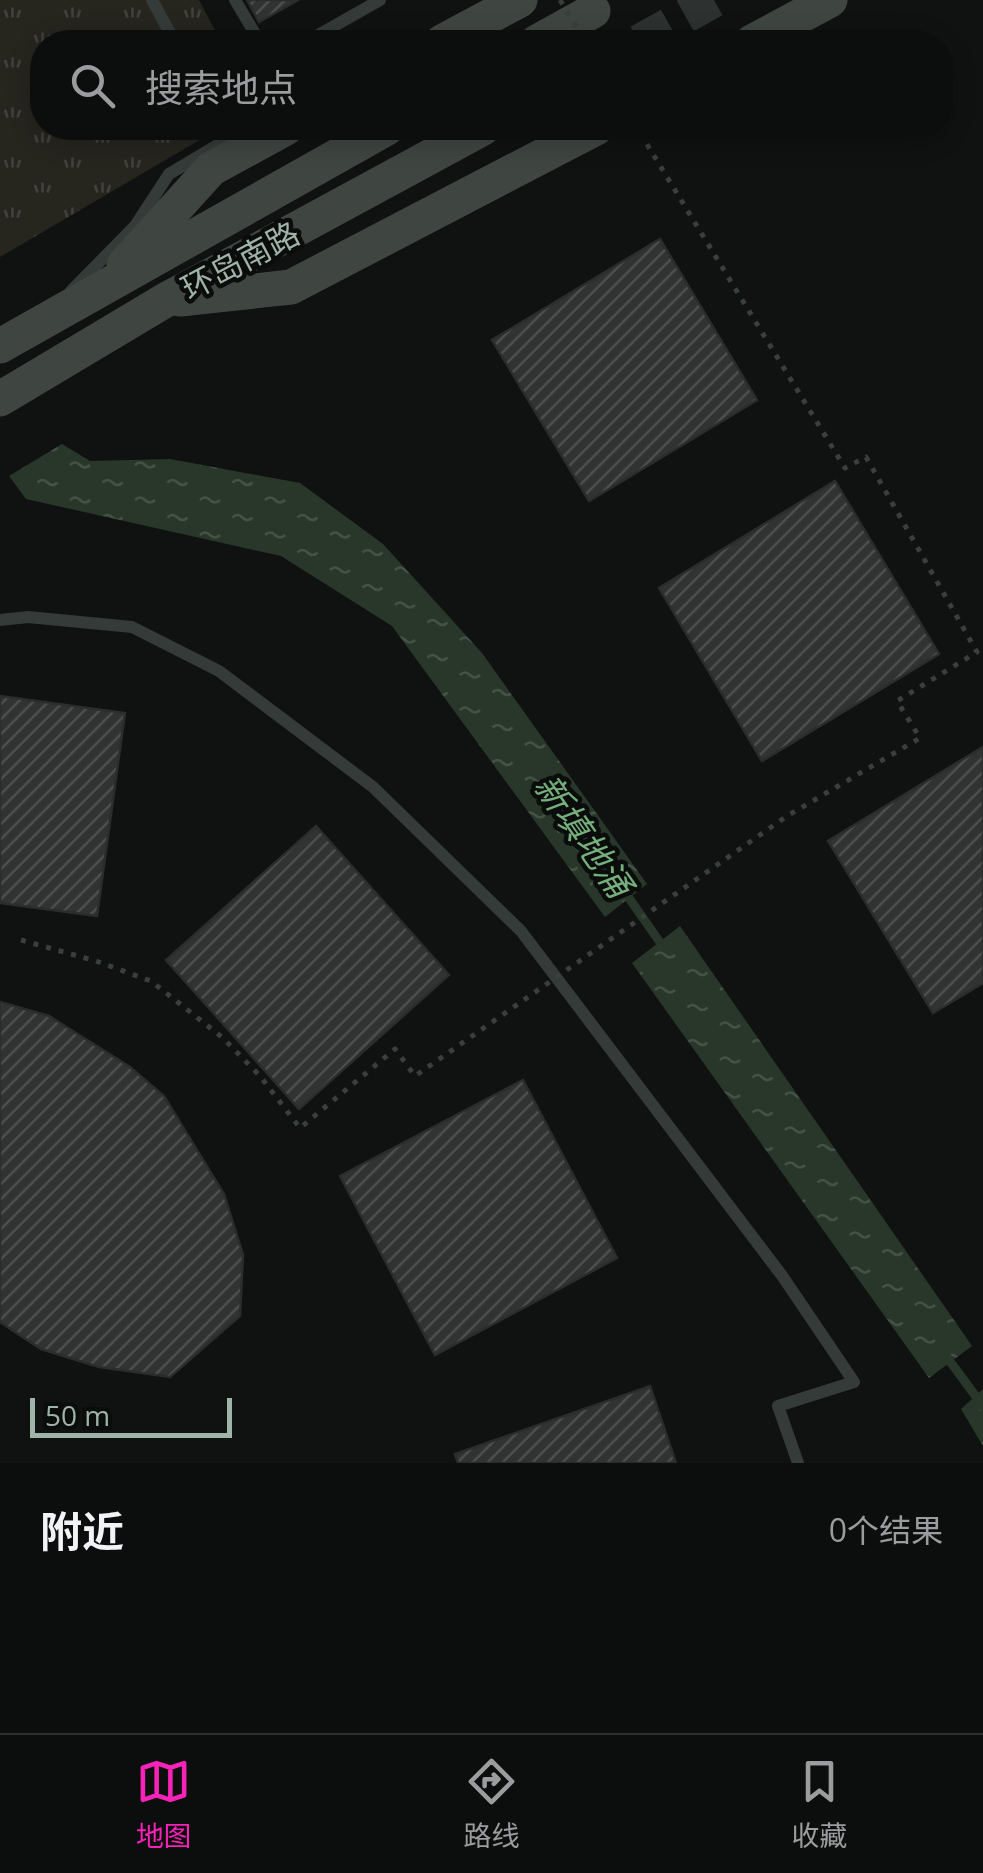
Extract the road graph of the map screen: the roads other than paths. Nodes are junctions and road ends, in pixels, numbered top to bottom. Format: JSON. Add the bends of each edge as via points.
{"nodes":[{"id":1,"x":152,"y":0,"type":"edge"},
{"id":2,"x":236,"y":0,"type":"edge"},
{"id":3,"x":380,"y":0,"type":"edge"},
{"id":4,"x":520,"y":0,"type":"edge"},
{"id":5,"x":830,"y":0,"type":"edge"},
{"id":6,"x":168,"y":30,"type":"edge"},
{"id":7,"x":253,"y":30,"type":"edge"},
{"id":8,"x":327,"y":30,"type":"edge"},
{"id":9,"x":464,"y":30,"type":"edge"},
{"id":10,"x":774,"y":30,"type":"edge"},
{"id":11,"x":226,"y":140,"type":"edge"},
{"id":12,"x":264,"y":140,"type":"edge"},
{"id":13,"x":365,"y":140,"type":"edge"},
{"id":14,"x":461,"y":140,"type":"edge"},
{"id":15,"x":573,"y":140,"type":"edge"},
{"id":16,"x":221,"y":143,"type":"joint"},
{"id":17,"x":103,"y":288,"type":"junction"},
{"id":18,"x":164,"y":301,"type":"junction"},
{"id":19,"x":38,"y":325,"type":"junction"},
{"id":20,"x":0,"y":346,"type":"edge"},
{"id":21,"x":0,"y":398,"type":"edge"},
{"id":22,"x":0,"y":620,"type":"edge"},
{"id":23,"x":798,"y":1463,"type":"edge"}],
"edges":[{"from":1,"to":6,"type":"lane"},
{"from":2,"to":7,"type":"lane"},
{"from":3,"to":8,"type":"lane"},
{"from":4,"to":9,"type":"main road"},
{"from":5,"to":10,"type":"main road"},
{"from":11,"to":16,"type":"lane"},
{"from":12,"to":17,"type":"main road","via":[[211,168]]},
{"from":13,"to":17,"type":"main road","name":"环岛南路"},
{"from":14,"to":18,"type":"main road","name":"环岛南路"},
{"from":15,"to":18,"type":"main road","via":[[291,287]]},
{"from":16,"to":19,"type":"lane","via":[[170,174],[135,226]]},
{"from":17,"to":19,"type":"main road","name":"环岛南路"},
{"from":18,"to":21,"type":"main road","name":"环岛南路"},
{"from":19,"to":20,"type":"main road","name":"环岛南路"},
{"from":22,"to":23,"type":"lane","via":[[132,627],[219,672],[373,787],[520,931],[783,1277],[854,1382],[778,1406]]}]}
